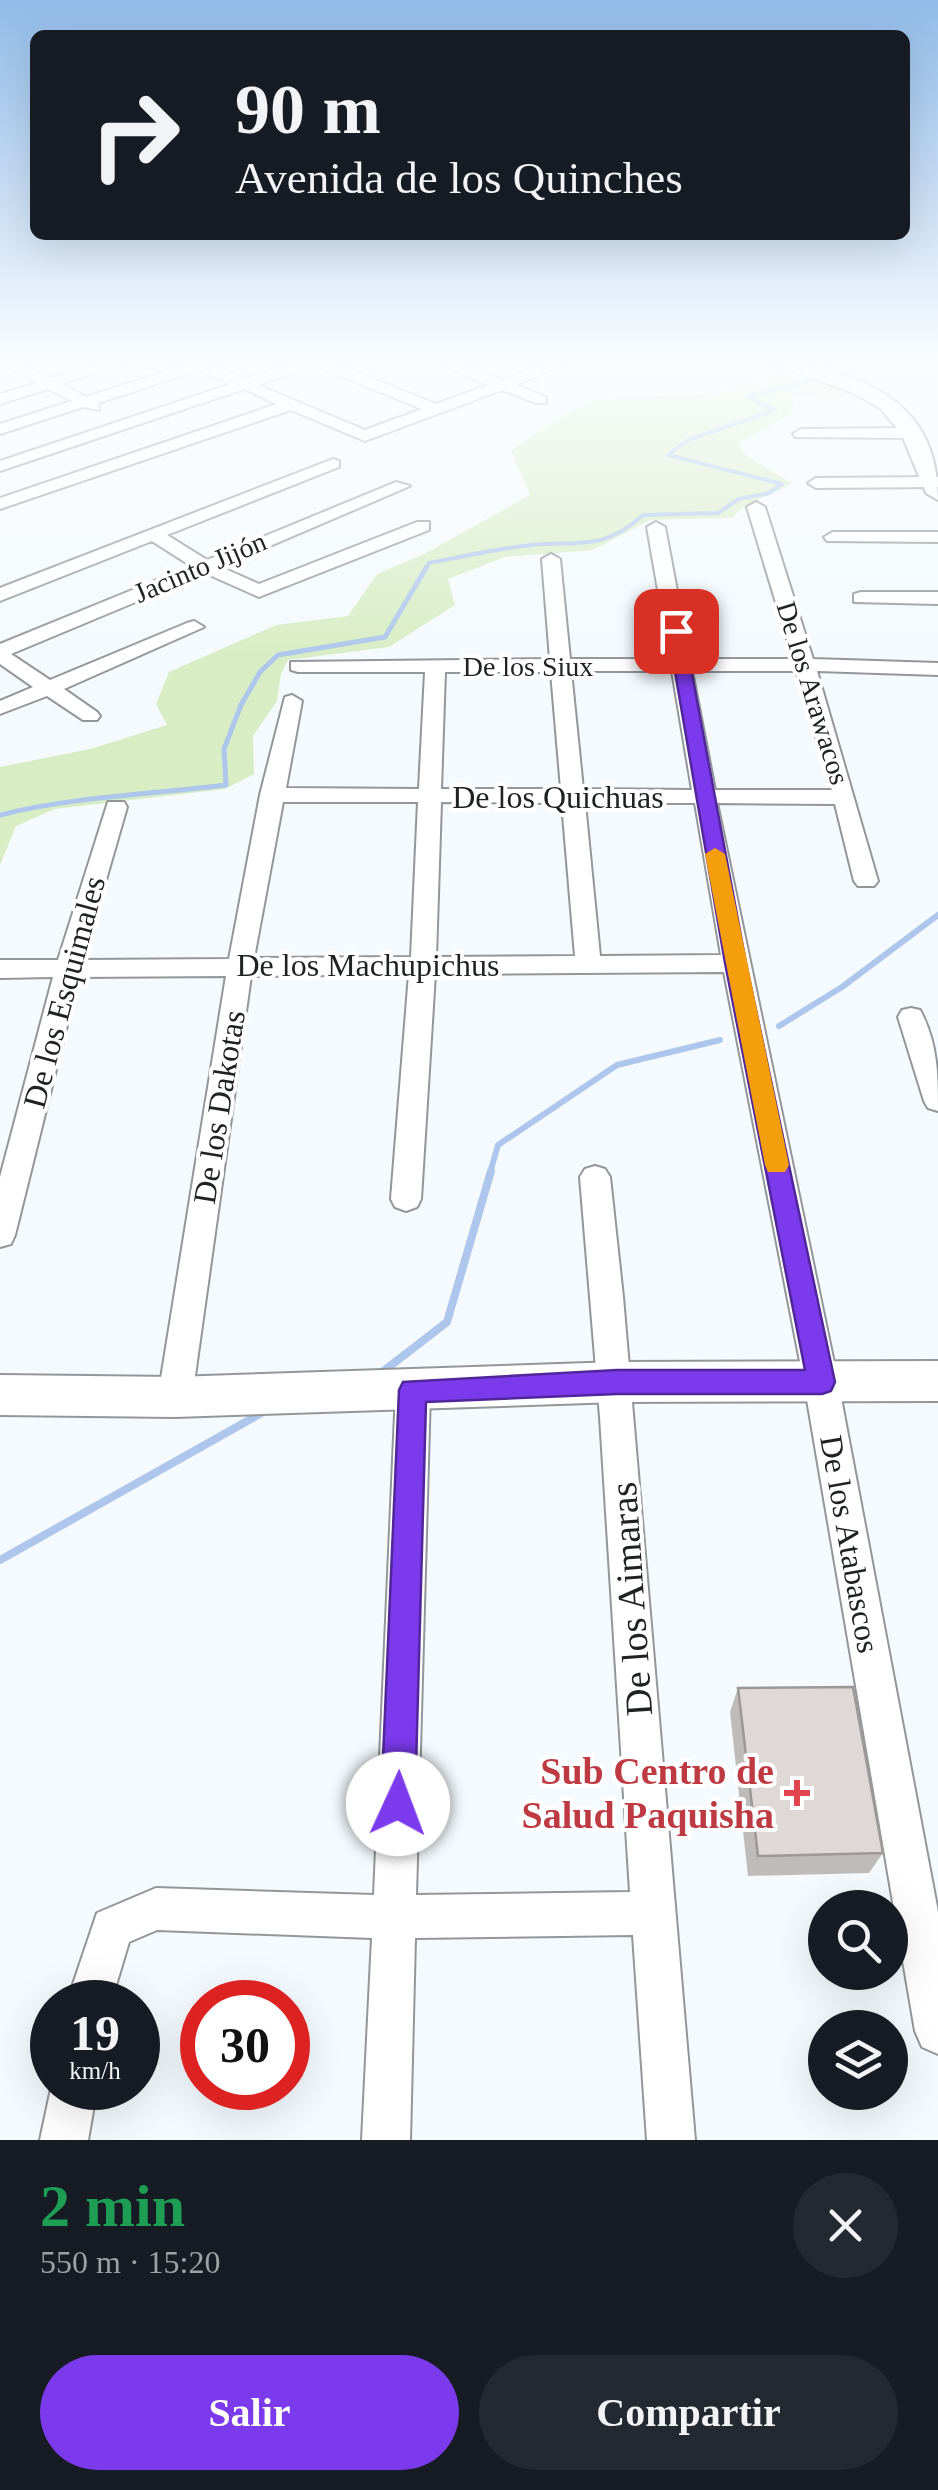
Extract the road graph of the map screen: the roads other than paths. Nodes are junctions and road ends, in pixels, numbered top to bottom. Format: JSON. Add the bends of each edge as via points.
{"nodes":[{"id":1,"x":122,"y":460,"type":"edge"},
{"id":2,"x":924,"y":460,"type":"edge"},
{"id":3,"x":328,"y":472,"type":"dead end"},
{"id":4,"x":816,"y":483,"type":"dead end"},
{"id":5,"x":402,"y":486,"type":"dead end"},
{"id":6,"x":936,"y":486,"type":"edge"},
{"id":7,"x":4,"y":500,"type":"edge"},
{"id":8,"x":756,"y":506,"type":"dead end"},
{"id":9,"x":422,"y":526,"type":"dead end"},
{"id":10,"x":656,"y":527,"type":"dead end"},
{"id":11,"x":156,"y":536,"type":"junction"},
{"id":12,"x":938,"y":536,"type":"edge"},
{"id":13,"x":833,"y":537,"type":"dead end"},
{"id":14,"x":551,"y":559,"type":"dead end"},
{"id":15,"x":204,"y":566,"type":"junction"},
{"id":16,"x":0,"y":595,"type":"edge"},
{"id":17,"x":861,"y":598,"type":"dead end"},
{"id":18,"x":938,"y":598,"type":"edge"},
{"id":19,"x":194,"y":626,"type":"dead end"},
{"id":20,"x":0,"y":653,"type":"edge"},
{"id":21,"x":805,"y":665,"type":"junction"},
{"id":22,"x":298,"y":666,"type":"dead end"},
{"id":23,"x":435,"y":666,"type":"junction"},
{"id":24,"x":682,"y":666,"type":"junction"},
{"id":25,"x":564,"y":667,"type":"junction"},
{"id":26,"x":938,"y":669,"type":"edge"},
{"id":27,"x":48,"y":688,"type":"junction"},
{"id":28,"x":292,"y":701,"type":"dead end"},
{"id":29,"x":0,"y":708,"type":"edge"},
{"id":30,"x":90,"y":716,"type":"dead end"},
{"id":31,"x":271,"y":795,"type":"junction"},
{"id":32,"x":430,"y":796,"type":"junction"},
{"id":33,"x":572,"y":797,"type":"junction"},
{"id":34,"x":845,"y":797,"type":"junction"},
{"id":35,"x":704,"y":798,"type":"junction"},
{"id":36,"x":116,"y":807,"type":"dead end"},
{"id":37,"x":866,"y":882,"type":"dead end"},
{"id":38,"x":735,"y":963,"type":"junction"},
{"id":39,"x":423,"y":964,"type":"junction"},
{"id":40,"x":588,"y":964,"type":"junction"},
{"id":41,"x":240,"y":966,"type":"junction"},
{"id":42,"x":68,"y":968,"type":"junction"},
{"id":43,"x":0,"y":969,"type":"edge"},
{"id":44,"x":911,"y":1016,"type":"dead end"},
{"id":45,"x":938,"y":1100,"type":"edge"},
{"id":46,"x":595,"y":1177,"type":"dead end"},
{"id":47,"x":406,"y":1199,"type":"dead end"},
{"id":48,"x":0,"y":1235,"type":"edge"},
{"id":49,"x":938,"y":1381,"type":"edge"},
{"id":50,"x":617,"y":1382,"type":"junction"},
{"id":51,"x":822,"y":1382,"type":"junction"},
{"id":52,"x":413,"y":1390,"type":"junction"},
{"id":53,"x":0,"y":1395,"type":"edge"},
{"id":54,"x":176,"y":1397,"type":"junction"},
{"id":55,"x":651,"y":1912,"type":"junction"},
{"id":56,"x":394,"y":1918,"type":"junction"},
{"id":57,"x":96,"y":1980,"type":"edge"},
{"id":58,"x":938,"y":2031,"type":"edge"},
{"id":59,"x":70,"y":2110,"type":"edge"},
{"id":60,"x":64,"y":2140,"type":"edge"},
{"id":61,"x":386,"y":2140,"type":"edge"},
{"id":62,"x":671,"y":2140,"type":"edge"}],
"edges":[{"from":1,"to":7,"type":"street"},
{"from":2,"to":6,"type":"street"},
{"from":3,"to":11,"type":"street"},
{"from":4,"to":6,"type":"street"},
{"from":5,"to":15,"type":"street","name":"Jacinto Jijón","via":[[361,492]]},
{"from":8,"to":21,"type":"street","name":"De los Arawacos"},
{"from":9,"to":15,"type":"street","via":[[269,590],[248,589]]},
{"from":10,"to":24,"type":"street","name":"De los Atabascos"},
{"from":11,"to":15,"type":"street"},
{"from":11,"to":16,"type":"street"},
{"from":12,"to":13,"type":"street"},
{"from":14,"to":25,"type":"street"},
{"from":15,"to":20,"type":"street","name":"Jacinto Jijón"},
{"from":17,"to":18,"type":"street"},
{"from":19,"to":27,"type":"street"},
{"from":20,"to":27,"type":"street"},
{"from":21,"to":24,"type":"street","name":"De los Siux"},
{"from":21,"to":26,"type":"street","name":"De los Siux"},
{"from":21,"to":34,"type":"street","name":"De los Arawacos"},
{"from":22,"to":23,"type":"street","name":"De los Siux"},
{"from":23,"to":25,"type":"street","name":"De los Siux"},
{"from":23,"to":32,"type":"street"},
{"from":24,"to":25,"type":"street","name":"De los Siux"},
{"from":24,"to":35,"type":"street","name":"De los Atabascos"},
{"from":25,"to":33,"type":"street"},
{"from":27,"to":29,"type":"street"},
{"from":27,"to":30,"type":"street"},
{"from":28,"to":31,"type":"street","name":"De los Dakotas"},
{"from":31,"to":32,"type":"street","name":"De los Quichuas"},
{"from":31,"to":41,"type":"street","name":"De los Dakotas"},
{"from":32,"to":33,"type":"street","name":"De los Quichuas"},
{"from":32,"to":39,"type":"street"},
{"from":33,"to":35,"type":"street","name":"De los Quichuas"},
{"from":33,"to":40,"type":"street"},
{"from":34,"to":35,"type":"street","name":"De los Quichuas"},
{"from":34,"to":37,"type":"street","name":"De los Arawacos"},
{"from":35,"to":38,"type":"street","name":"De los Atabascos"},
{"from":36,"to":42,"type":"street","name":"De los Esquimales"},
{"from":38,"to":40,"type":"street","name":"De los Machupichus"},
{"from":38,"to":51,"type":"street","name":"De los Atabascos"},
{"from":39,"to":40,"type":"street","name":"De los Machupichus"},
{"from":39,"to":41,"type":"street","name":"De los Machupichus"},
{"from":39,"to":47,"type":"street"},
{"from":41,"to":42,"type":"street","name":"De los Machupichus"},
{"from":41,"to":54,"type":"street","name":"De los Dakotas"},
{"from":42,"to":43,"type":"street","name":"De los Machupichus"},
{"from":42,"to":48,"type":"street","name":"De los Esquimales"},
{"from":44,"to":45,"type":"street"},
{"from":46,"to":50,"type":"street","name":"De los Aimaras"},
{"from":49,"to":51,"type":"street"},
{"from":50,"to":51,"type":"street"},
{"from":50,"to":52,"type":"street"},
{"from":50,"to":55,"type":"street","name":"De los Aimaras"},
{"from":51,"to":58,"type":"street","name":"De los Atabascos"},
{"from":52,"to":54,"type":"street"},
{"from":52,"to":56,"type":"street"},
{"from":53,"to":54,"type":"street"},
{"from":55,"to":56,"type":"street"},
{"from":55,"to":62,"type":"street","name":"De los Aimaras"},
{"from":56,"to":57,"type":"street","via":[[156,1909],[112,1928]]},
{"from":56,"to":61,"type":"street"},
{"from":59,"to":60,"type":"street"}]}
